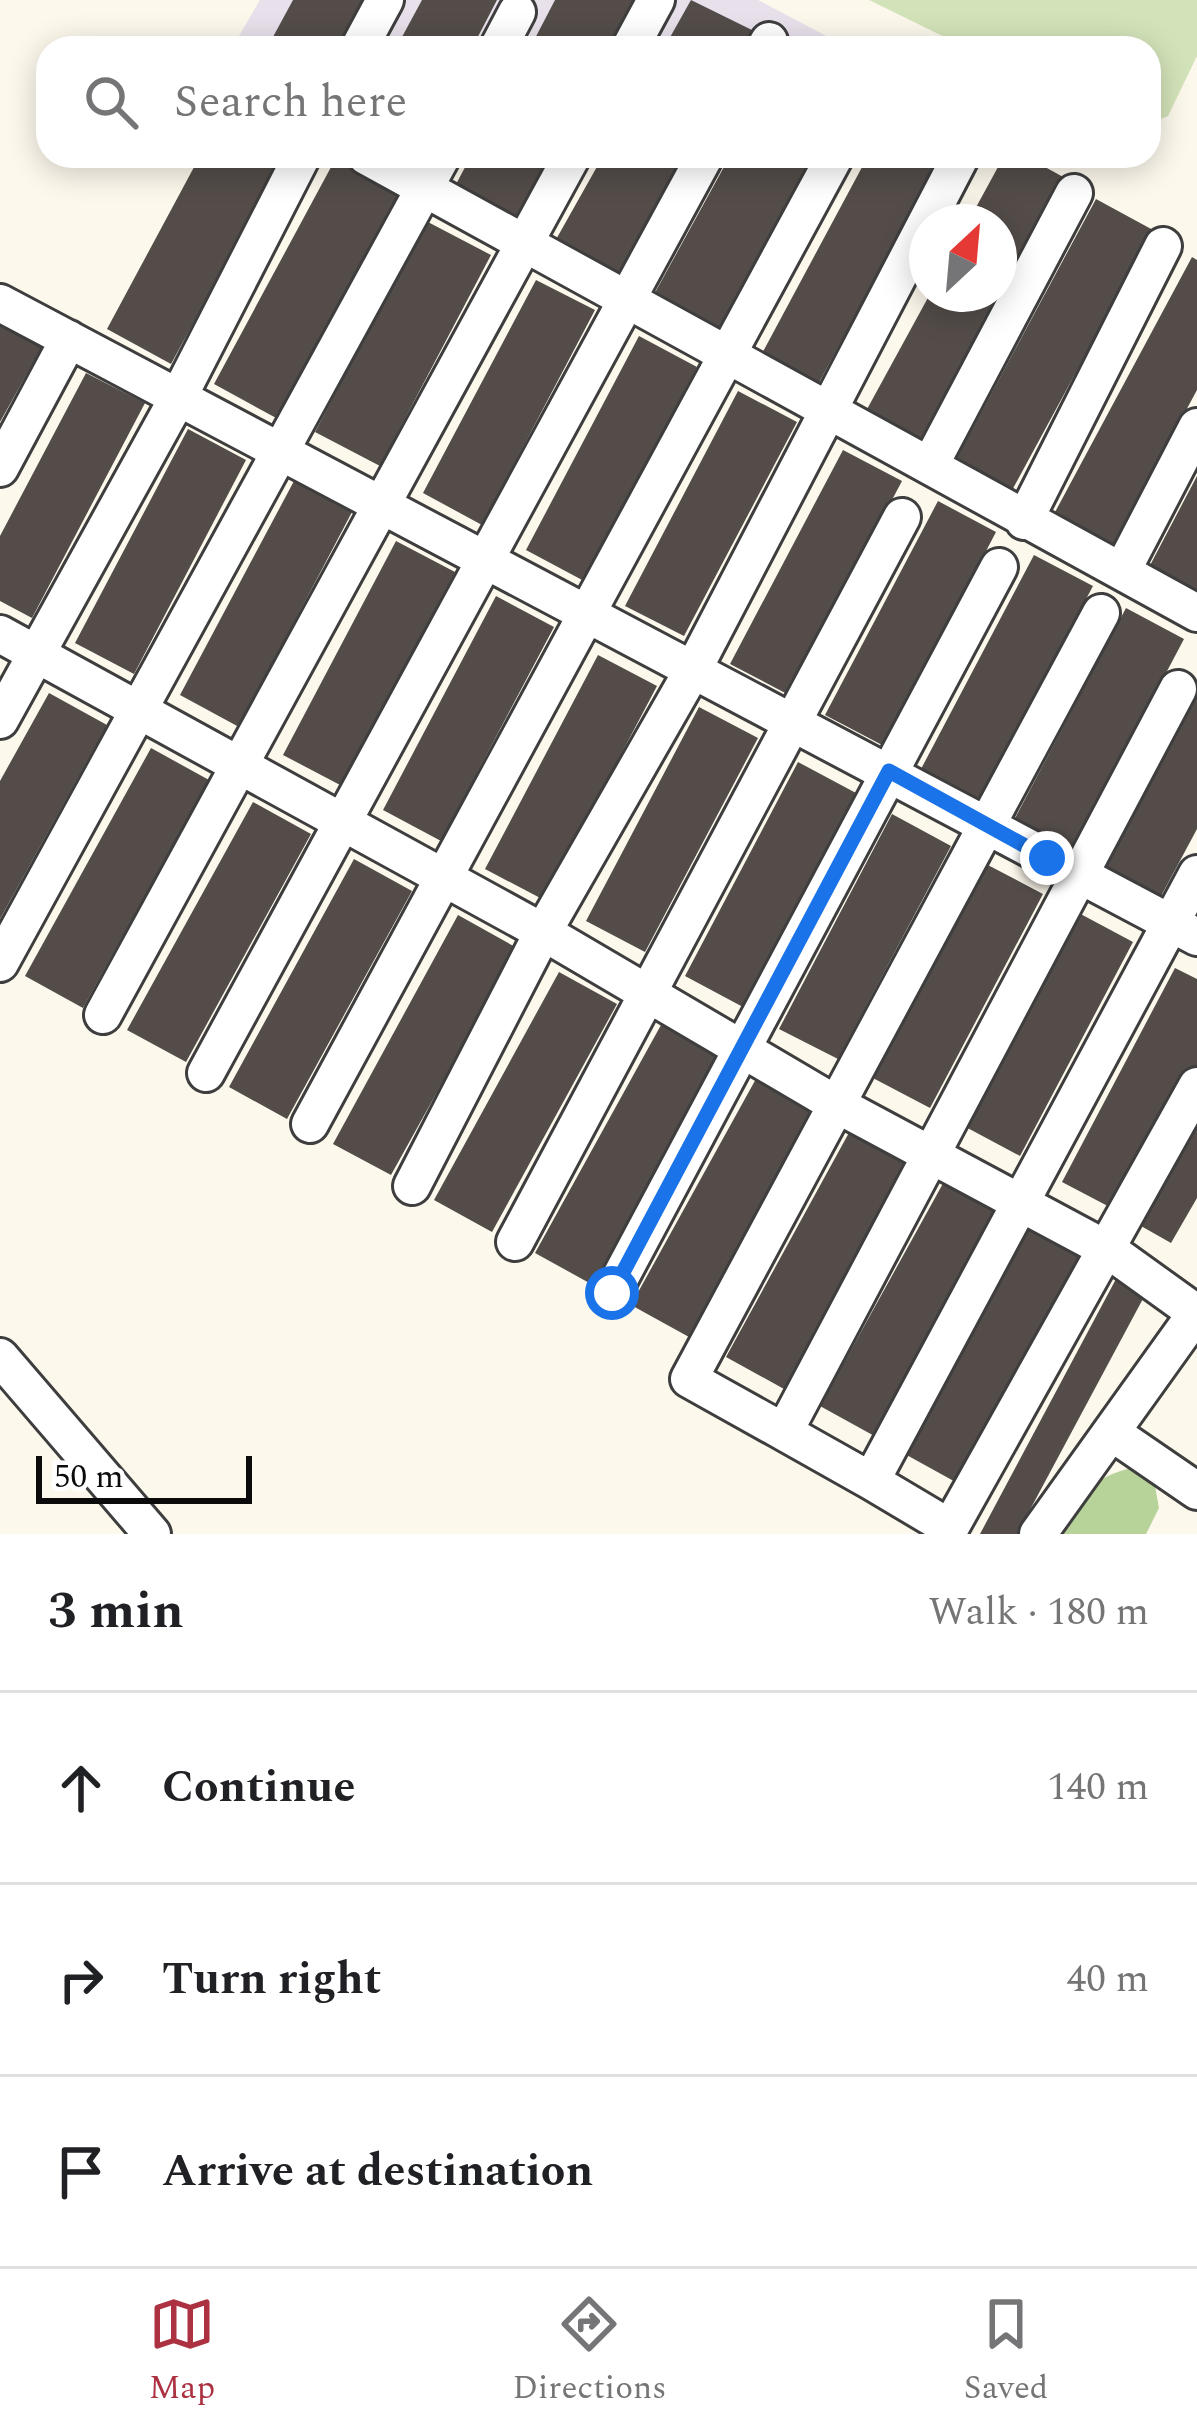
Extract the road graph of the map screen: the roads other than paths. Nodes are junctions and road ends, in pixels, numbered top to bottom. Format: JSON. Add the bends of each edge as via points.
{"nodes":[{"id":1,"x":385,"y":0,"type":"edge"},
{"id":2,"x":656,"y":0,"type":"edge"},
{"id":3,"x":517,"y":12,"type":"dead end"},
{"id":4,"x":366,"y":36,"type":"edge"},
{"id":5,"x":504,"y":36,"type":"edge"},
{"id":6,"x":636,"y":36,"type":"edge"},
{"id":7,"x":296,"y":168,"type":"edge"},
{"id":8,"x":386,"y":168,"type":"edge"},
{"id":9,"x":436,"y":168,"type":"edge"},
{"id":10,"x":566,"y":168,"type":"edge"},
{"id":11,"x":698,"y":168,"type":"edge"},
{"id":12,"x":829,"y":168,"type":"edge"},
{"id":13,"x":955,"y":168,"type":"edge"},
{"id":14,"x":424,"y":190,"type":"junction"},
{"id":15,"x":1074,"y":193,"type":"dead end"},
{"id":16,"x":526,"y":243,"type":"junction"},
{"id":17,"x":1163,"y":246,"type":"dead end"},
{"id":18,"x":624,"y":300,"type":"junction"},
{"id":19,"x":0,"y":303,"type":"edge"},
{"id":20,"x":69,"y":339,"type":"junction"},
{"id":21,"x":727,"y":358,"type":"junction"},
{"id":22,"x":180,"y":394,"type":"junction"},
{"id":23,"x":829,"y":412,"type":"junction"},
{"id":24,"x":1197,"y":428,"type":"edge"},
{"id":25,"x":284,"y":452,"type":"junction"},
{"id":26,"x":929,"y":465,"type":"junction"},
{"id":27,"x":0,"y":468,"type":"edge"},
{"id":28,"x":380,"y":502,"type":"junction"},
{"id":29,"x":902,"y":517,"type":"dead end"},
{"id":30,"x":1024,"y":521,"type":"junction"},
{"id":31,"x":484,"y":560,"type":"junction"},
{"id":32,"x":999,"y":567,"type":"dead end"},
{"id":33,"x":1122,"y":571,"type":"junction"},
{"id":34,"x":1197,"y":613,"type":"edge"},
{"id":35,"x":1101,"y":614,"type":"dead end"},
{"id":36,"x":586,"y":617,"type":"junction"},
{"id":37,"x":0,"y":634,"type":"edge"},
{"id":38,"x":35,"y":653,"type":"junction"},
{"id":39,"x":694,"y":668,"type":"junction"},
{"id":40,"x":1178,"y":689,"type":"dead end"},
{"id":41,"x":138,"y":710,"type":"junction"},
{"id":42,"x":0,"y":720,"type":"edge"},
{"id":43,"x":794,"y":720,"type":"junction"},
{"id":44,"x":238,"y":765,"type":"junction"},
{"id":45,"x":889,"y":771,"type":"junction"},
{"id":46,"x":344,"y":824,"type":"junction"},
{"id":47,"x":986,"y":824,"type":"junction"},
{"id":48,"x":1078,"y":874,"type":"junction"},
{"id":49,"x":1197,"y":874,"type":"edge"},
{"id":50,"x":440,"y":877,"type":"junction"},
{"id":51,"x":1184,"y":930,"type":"edge"},
{"id":52,"x":543,"y":932,"type":"junction"},
{"id":53,"x":0,"y":963,"type":"edge"},
{"id":54,"x":647,"y":996,"type":"junction"},
{"id":55,"x":103,"y":1015,"type":"dead end"},
{"id":56,"x":741,"y":1048,"type":"junction"},
{"id":57,"x":206,"y":1072,"type":"dead end"},
{"id":58,"x":1197,"y":1086,"type":"edge"},
{"id":59,"x":834,"y":1103,"type":"junction"},
{"id":60,"x":310,"y":1124,"type":"dead end"},
{"id":61,"x":930,"y":1153,"type":"junction"},
{"id":62,"x":412,"y":1186,"type":"dead end"},
{"id":63,"x":1018,"y":1204,"type":"junction"},
{"id":64,"x":515,"y":1242,"type":"dead end"},
{"id":65,"x":1109,"y":1251,"type":"junction"},
{"id":66,"x":612,"y":1293,"type":"dead end"},
{"id":67,"x":1196,"y":1312,"type":"edge"},
{"id":68,"x":0,"y":1357,"type":"edge"},
{"id":69,"x":784,"y":1432,"type":"junction"},
{"id":70,"x":1111,"y":1432,"type":"junction"},
{"id":71,"x":871,"y":1480,"type":"junction"},
{"id":72,"x":1197,"y":1491,"type":"edge"},
{"id":73,"x":152,"y":1534,"type":"edge"},
{"id":74,"x":1038,"y":1534,"type":"edge"}],
"edges":[{"from":1,"to":4,"type":"street"},
{"from":2,"to":6,"type":"street"},
{"from":3,"to":5,"type":"street"},
{"from":7,"to":22,"type":"street"},
{"from":8,"to":14,"type":"street"},
{"from":9,"to":14,"type":"street"},
{"from":10,"to":16,"type":"street"},
{"from":11,"to":18,"type":"street"},
{"from":12,"to":21,"type":"street"},
{"from":13,"to":23,"type":"street"},
{"from":14,"to":16,"type":"street"},
{"from":14,"to":25,"type":"street"},
{"from":15,"to":26,"type":"street"},
{"from":16,"to":18,"type":"street"},
{"from":16,"to":28,"type":"street"},
{"from":17,"to":30,"type":"street"},
{"from":18,"to":21,"type":"street"},
{"from":18,"to":31,"type":"street"},
{"from":19,"to":20,"type":"street"},
{"from":20,"to":22,"type":"street"},
{"from":20,"to":27,"type":"street"},
{"from":21,"to":23,"type":"street"},
{"from":21,"to":36,"type":"street"},
{"from":22,"to":25,"type":"street"},
{"from":22,"to":38,"type":"street"},
{"from":23,"to":26,"type":"street"},
{"from":23,"to":39,"type":"street"},
{"from":24,"to":33,"type":"street"},
{"from":25,"to":28,"type":"street"},
{"from":25,"to":41,"type":"street"},
{"from":26,"to":30,"type":"street"},
{"from":28,"to":31,"type":"street"},
{"from":28,"to":44,"type":"street"},
{"from":29,"to":43,"type":"street"},
{"from":30,"to":33,"type":"street"},
{"from":31,"to":36,"type":"street"},
{"from":31,"to":46,"type":"street"},
{"from":32,"to":45,"type":"street"},
{"from":33,"to":34,"type":"street"},
{"from":35,"to":47,"type":"street"},
{"from":36,"to":39,"type":"street"},
{"from":36,"to":50,"type":"street"},
{"from":37,"to":38,"type":"street"},
{"from":38,"to":41,"type":"street"},
{"from":38,"to":42,"type":"street"},
{"from":39,"to":43,"type":"street"},
{"from":39,"to":52,"type":"street"},
{"from":40,"to":48,"type":"street"},
{"from":41,"to":44,"type":"street"},
{"from":41,"to":53,"type":"street"},
{"from":43,"to":45,"type":"street"},
{"from":43,"to":54,"type":"street"},
{"from":44,"to":46,"type":"street"},
{"from":44,"to":55,"type":"street"},
{"from":45,"to":47,"type":"street"},
{"from":45,"to":56,"type":"street"},
{"from":46,"to":50,"type":"street"},
{"from":46,"to":57,"type":"street"},
{"from":47,"to":48,"type":"street"},
{"from":47,"to":59,"type":"street"},
{"from":48,"to":51,"type":"street"},
{"from":48,"to":61,"type":"street"},
{"from":49,"to":51,"type":"street"},
{"from":50,"to":52,"type":"street"},
{"from":50,"to":60,"type":"street"},
{"from":51,"to":63,"type":"street"},
{"from":52,"to":54,"type":"street"},
{"from":52,"to":62,"type":"street"},
{"from":54,"to":56,"type":"street"},
{"from":54,"to":64,"type":"street"},
{"from":56,"to":59,"type":"street"},
{"from":56,"to":66,"type":"street"},
{"from":58,"to":65,"type":"street"},
{"from":59,"to":61,"type":"street"},
{"from":59,"to":69,"type":"street","via":[[689,1379]]},
{"from":61,"to":63,"type":"street"},
{"from":61,"to":69,"type":"street"},
{"from":63,"to":65,"type":"street"},
{"from":63,"to":71,"type":"street"},
{"from":65,"to":67,"type":"street"},
{"from":65,"to":71,"type":"street","via":[[950,1528]]},
{"from":67,"to":70,"type":"street"},
{"from":68,"to":73,"type":"street"},
{"from":69,"to":71,"type":"street"},
{"from":70,"to":72,"type":"street"},
{"from":70,"to":74,"type":"street"}]}
